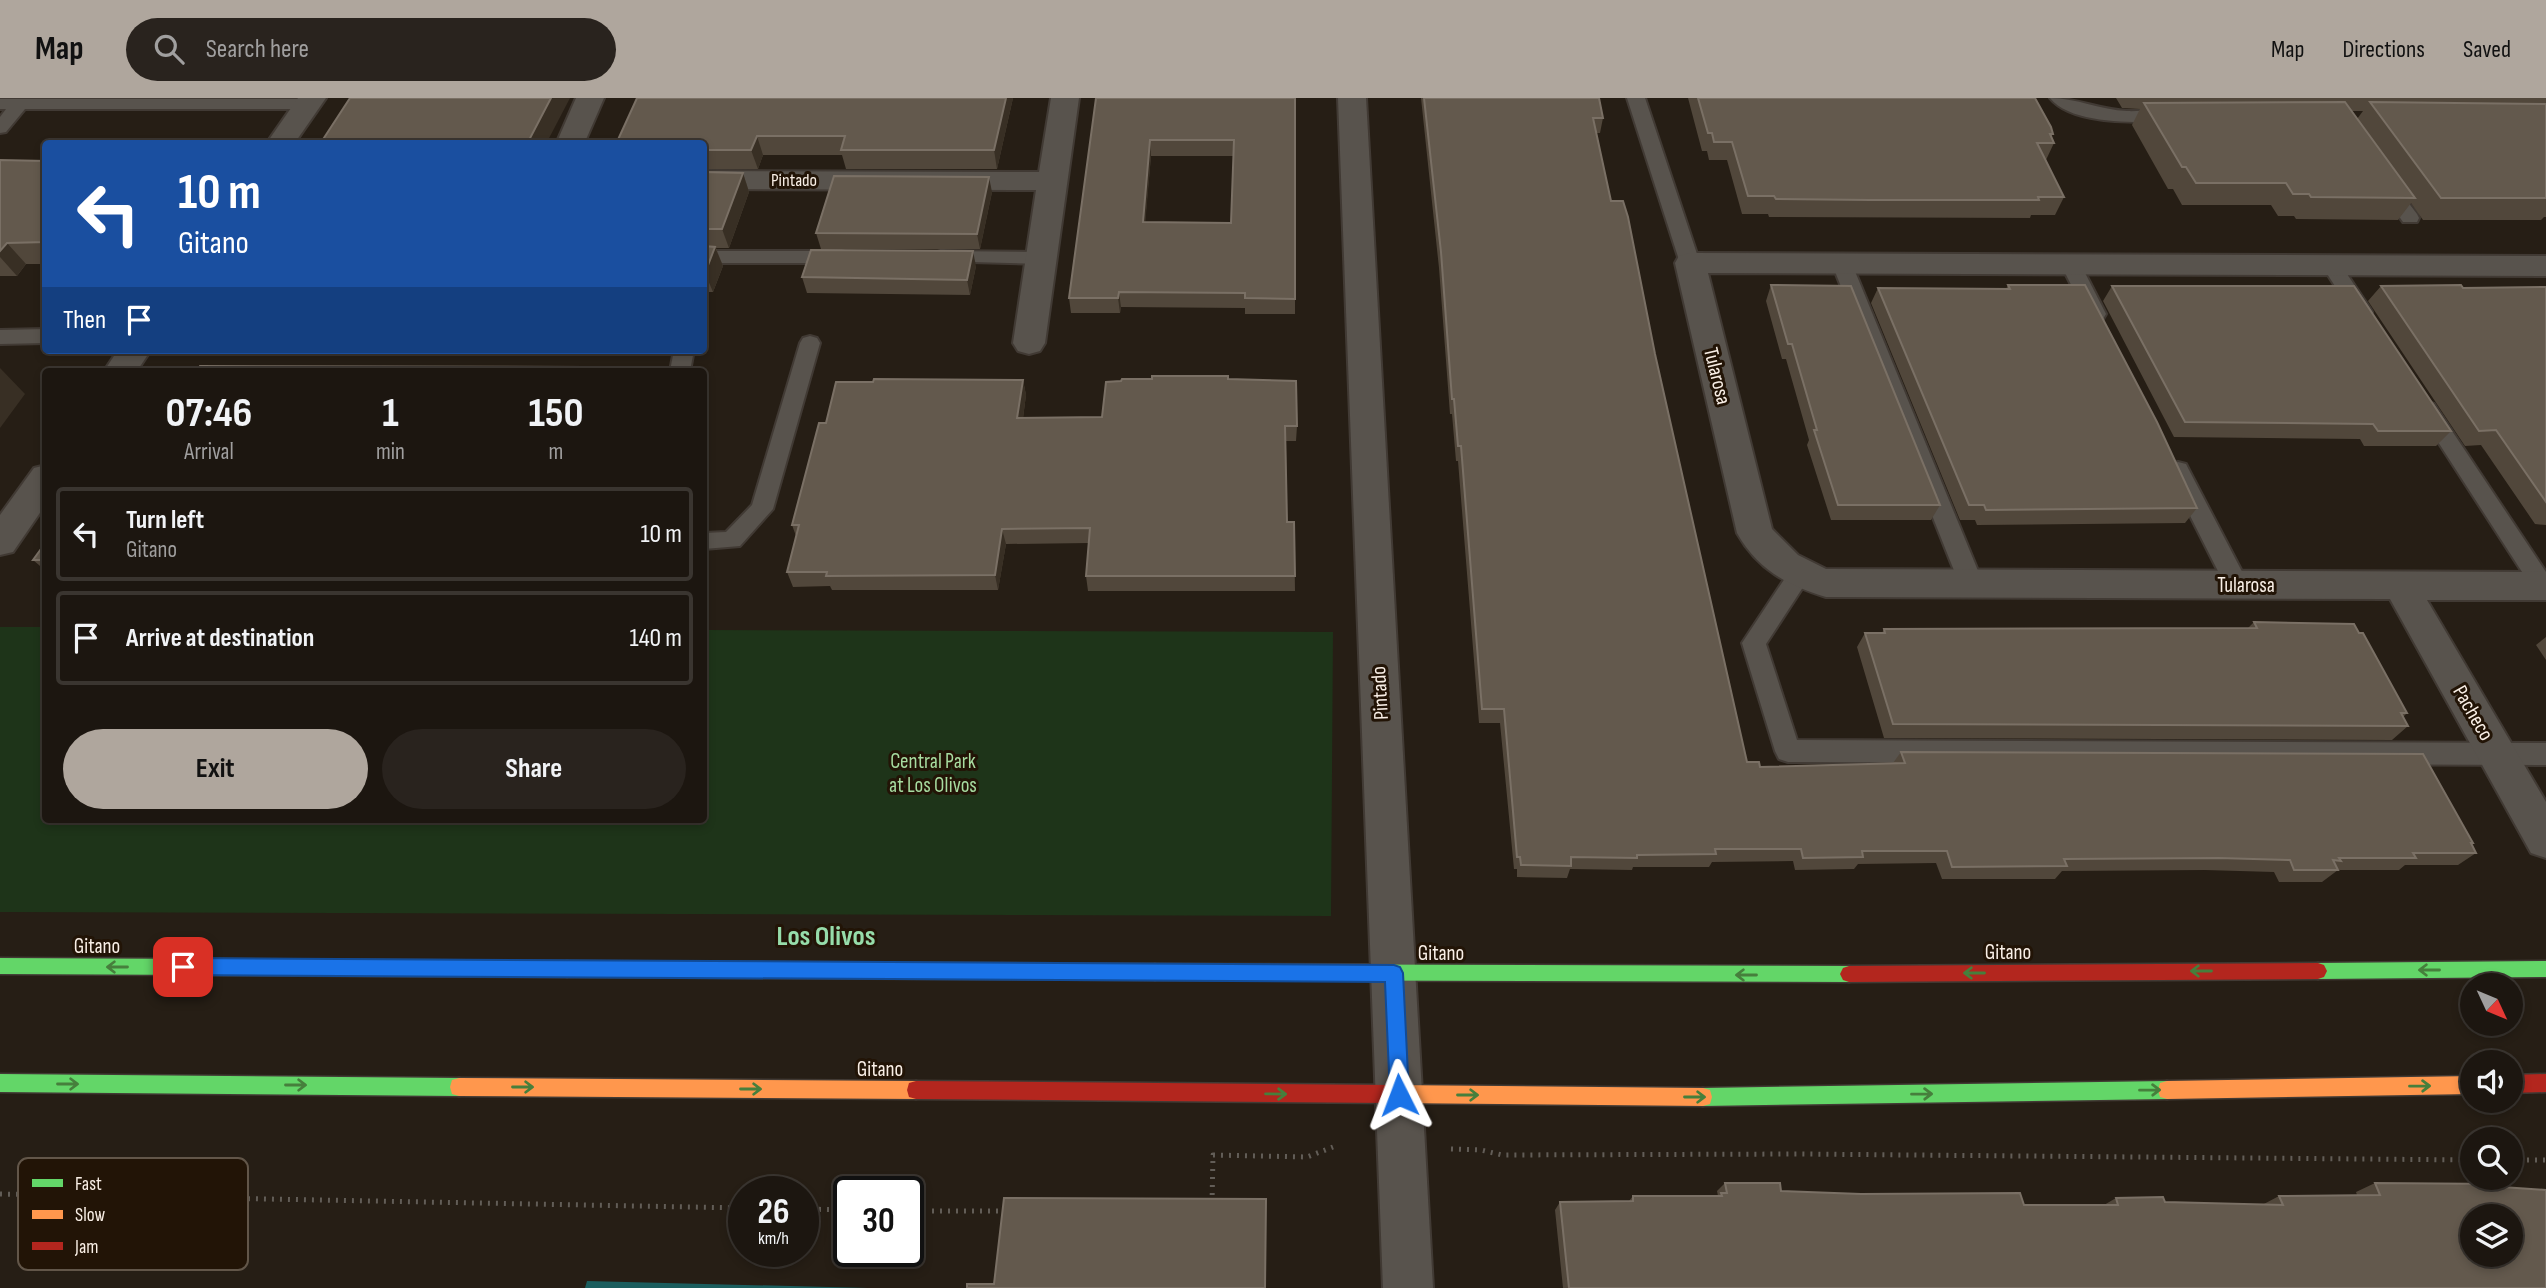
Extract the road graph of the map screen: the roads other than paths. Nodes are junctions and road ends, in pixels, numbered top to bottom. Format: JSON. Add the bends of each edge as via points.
{"nodes":[{"id":1,"x":590,"y":98,"type":"edge"},
{"id":2,"x":1065,"y":98,"type":"edge"},
{"id":3,"x":1352,"y":98,"type":"edge"},
{"id":4,"x":1636,"y":98,"type":"edge"},
{"id":5,"x":2059,"y":98,"type":"edge"},
{"id":6,"x":310,"y":101,"type":"edge"},
{"id":7,"x":0,"y":104,"type":"edge"},
{"id":8,"x":20,"y":104,"type":"junction"},
{"id":9,"x":2186,"y":117,"type":"edge"},
{"id":10,"x":0,"y":128,"type":"edge"},
{"id":11,"x":283,"y":140,"type":"edge"},
{"id":12,"x":572,"y":140,"type":"edge"},
{"id":13,"x":2377,"y":173,"type":"edge"},
{"id":14,"x":707,"y":180,"type":"edge"},
{"id":15,"x":1052,"y":180,"type":"junction"},
{"id":16,"x":2410,"y":218,"type":"edge"},
{"id":17,"x":707,"y":257,"type":"edge"},
{"id":18,"x":866,"y":257,"type":"edge"},
{"id":19,"x":920,"y":257,"type":"edge"},
{"id":20,"x":1041,"y":258,"type":"junction"},
{"id":21,"x":1690,"y":263,"type":"junction"},
{"id":22,"x":1842,"y":264,"type":"junction"},
{"id":23,"x":2071,"y":265,"type":"junction"},
{"id":24,"x":2332,"y":266,"type":"junction"},
{"id":25,"x":2546,"y":267,"type":"edge"},
{"id":26,"x":2103,"y":326,"type":"edge"},
{"id":27,"x":2377,"y":334,"type":"edge"},
{"id":28,"x":0,"y":337,"type":"edge"},
{"id":29,"x":42,"y":337,"type":"edge"},
{"id":30,"x":810,"y":343,"type":"dead end"},
{"id":31,"x":1029,"y":343,"type":"dead end"},
{"id":32,"x":2415,"y":391,"type":"edge"},
{"id":33,"x":2167,"y":449,"type":"edge"},
{"id":34,"x":42,"y":483,"type":"edge"},
{"id":35,"x":707,"y":541,"type":"edge"},
{"id":36,"x":0,"y":542,"type":"edge"},
{"id":37,"x":1799,"y":575,"type":"junction"},
{"id":38,"x":1971,"y":583,"type":"junction"},
{"id":39,"x":2237,"y":585,"type":"junction"},
{"id":40,"x":2400,"y":585,"type":"junction"},
{"id":41,"x":2545,"y":586,"type":"edge"},
{"id":42,"x":2497,"y":754,"type":"junction"},
{"id":43,"x":2546,"y":754,"type":"edge"},
{"id":44,"x":2546,"y":840,"type":"edge"},
{"id":45,"x":0,"y":966,"type":"edge"},
{"id":46,"x":2546,"y":969,"type":"edge"},
{"id":47,"x":1394,"y":973,"type":"junction"},
{"id":48,"x":0,"y":1083,"type":"edge"},
{"id":49,"x":2546,"y":1083,"type":"edge"},
{"id":50,"x":2523,"y":1084,"type":"edge"},
{"id":51,"x":2460,"y":1085,"type":"edge"},
{"id":52,"x":1399,"y":1095,"type":"junction"},
{"id":53,"x":1408,"y":1288,"type":"edge"}],
"edges":[{"from":1,"to":12,"type":"street"},
{"from":2,"to":15,"type":"street"},
{"from":3,"to":47,"type":"street","name":"Pintado"},
{"from":4,"to":21,"type":"lane"},
{"from":5,"to":9,"type":"lane","via":[[2094,111],[2131,117]]},
{"from":6,"to":8,"type":"lane"},
{"from":6,"to":11,"type":"street"},
{"from":7,"to":8,"type":"lane"},
{"from":8,"to":10,"type":"lane"},
{"from":13,"to":16,"type":"lane"},
{"from":14,"to":15,"type":"street","name":"Pintado"},
{"from":15,"to":20,"type":"street"},
{"from":17,"to":18,"type":"lane"},
{"from":19,"to":20,"type":"lane"},
{"from":20,"to":31,"type":"street"},
{"from":21,"to":22,"type":"street"},
{"from":21,"to":37,"type":"street","name":"Tularosa","via":[[1755,533],[1774,559]]},
{"from":22,"to":23,"type":"street"},
{"from":22,"to":38,"type":"lane"},
{"from":23,"to":24,"type":"street"},
{"from":23,"to":26,"type":"lane"},
{"from":24,"to":25,"type":"street"},
{"from":24,"to":27,"type":"lane"},
{"from":28,"to":29,"type":"lane"},
{"from":30,"to":35,"type":"lane","via":[[762,509],[732,540]]},
{"from":32,"to":41,"type":"lane"},
{"from":33,"to":39,"type":"lane"},
{"from":34,"to":36,"type":"street"},
{"from":37,"to":38,"type":"street","name":"Tularosa","via":[[1826,583]]},
{"from":37,"to":42,"type":"lane","via":[[1754,643],[1788,751]]},
{"from":38,"to":39,"type":"street","name":"Tularosa"},
{"from":39,"to":40,"type":"street","name":"Tularosa"},
{"from":40,"to":41,"type":"street","name":"Tularosa"},
{"from":40,"to":42,"type":"street","name":"Pacheco"},
{"from":42,"to":43,"type":"lane"},
{"from":42,"to":44,"type":"street","name":"Pacheco"},
{"from":47,"to":45,"type":"street","name":"Gitano","one_way":true},
{"from":46,"to":47,"type":"street","name":"Gitano","one_way":true},
{"from":47,"to":52,"type":"street","name":"Pintado"},
{"from":48,"to":52,"type":"street","name":"Gitano","one_way":true},
{"from":49,"to":50,"type":"street"},
{"from":52,"to":51,"type":"street","name":"Gitano","one_way":true,"via":[[1726,1097]]},
{"from":52,"to":53,"type":"street","name":"Pintado"}]}
